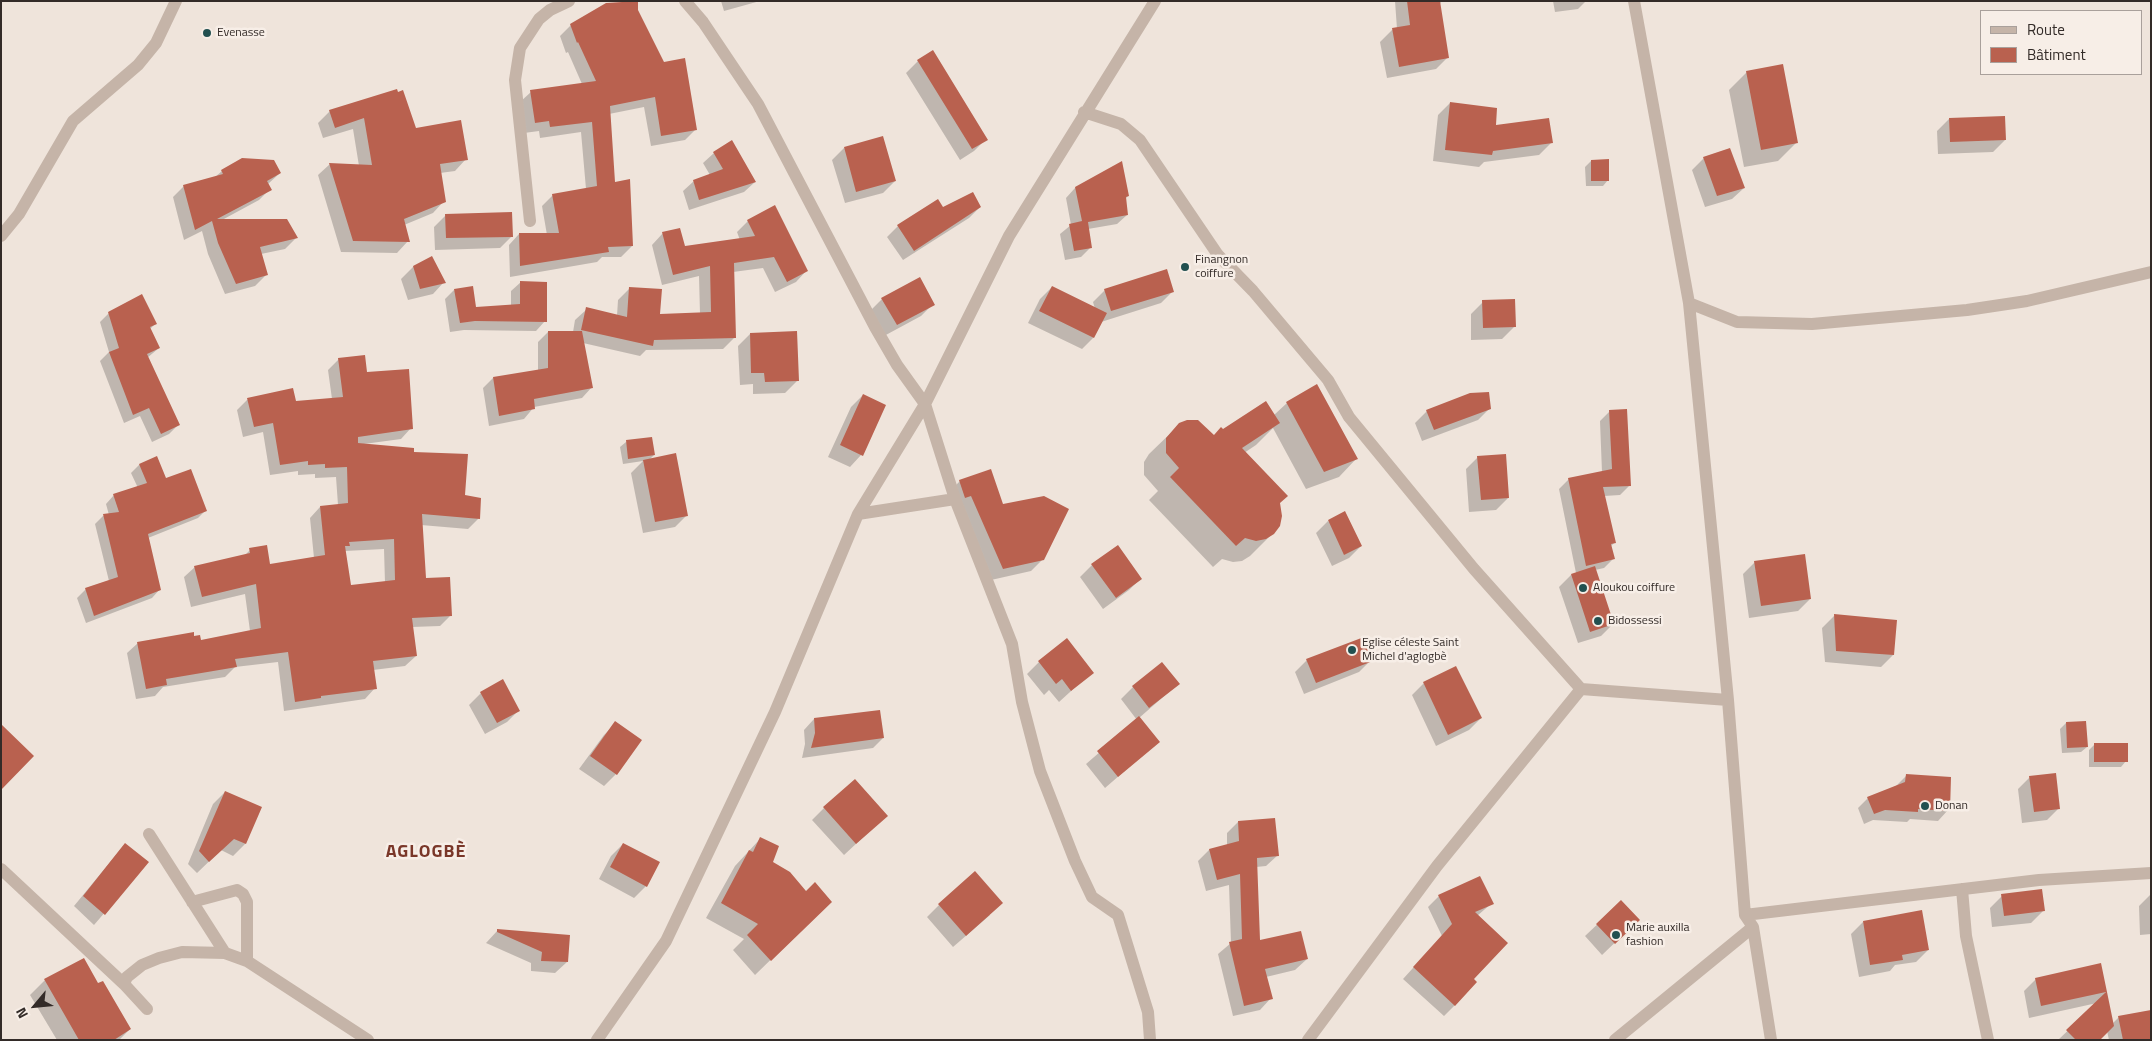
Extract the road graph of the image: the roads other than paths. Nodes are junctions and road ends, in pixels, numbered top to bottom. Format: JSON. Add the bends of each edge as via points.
{"nodes":[{"id":1,"x":175,"y":1,"type":"edge"},
{"id":2,"x":685,"y":1,"type":"edge"},
{"id":3,"x":1155,"y":1,"type":"edge"},
{"id":4,"x":1634,"y":1,"type":"edge"},
{"id":5,"x":564,"y":2,"type":"edge"},
{"id":6,"x":1084,"y":112,"type":"junction"},
{"id":7,"x":530,"y":221,"type":"dead end"},
{"id":8,"x":1,"y":236,"type":"edge"},
{"id":9,"x":2151,"y":272,"type":"edge"},
{"id":10,"x":1689,"y":303,"type":"junction"},
{"id":11,"x":925,"y":404,"type":"junction"},
{"id":12,"x":955,"y":498,"type":"junction"},
{"id":13,"x":858,"y":514,"type":"junction"},
{"id":14,"x":1580,"y":689,"type":"junction"},
{"id":15,"x":1728,"y":700,"type":"junction"},
{"id":16,"x":149,"y":834,"type":"dead end"},
{"id":17,"x":1,"y":869,"type":"edge"},
{"id":18,"x":2151,"y":873,"type":"edge"},
{"id":19,"x":1962,"y":889,"type":"junction"},
{"id":20,"x":192,"y":902,"type":"junction"},
{"id":21,"x":1745,"y":915,"type":"junction"},
{"id":22,"x":1753,"y":927,"type":"junction"},
{"id":23,"x":225,"y":953,"type":"junction"},
{"id":24,"x":247,"y":961,"type":"junction"},
{"id":25,"x":124,"y":984,"type":"junction"},
{"id":26,"x":147,"y":1009,"type":"dead end"},
{"id":27,"x":368,"y":1040,"type":"edge"},
{"id":28,"x":597,"y":1040,"type":"edge"},
{"id":29,"x":1150,"y":1040,"type":"edge"},
{"id":30,"x":1308,"y":1040,"type":"edge"},
{"id":31,"x":1616,"y":1040,"type":"edge"},
{"id":32,"x":1771,"y":1040,"type":"edge"},
{"id":33,"x":1988,"y":1040,"type":"edge"}],
"edges":[{"from":1,"to":8,"type":"street","via":[[156,43],[138,65],[73,121],[19,214]]},
{"from":2,"to":11,"type":"street","via":[[703,22],[758,104],[875,327]]},
{"from":3,"to":6,"type":"street"},
{"from":4,"to":10,"type":"street"},
{"from":5,"to":7,"type":"street","via":[[539,19],[520,48],[515,80]]},
{"from":6,"to":11,"type":"street","via":[[1009,236]]},
{"from":6,"to":14,"type":"street","via":[[1121,124],[1140,140],[1218,255],[1322,373],[1349,417],[1474,569]]},
{"from":9,"to":10,"type":"street","via":[[1967,310],[1812,324],[1737,322]]},
{"from":10,"to":15,"type":"street"},
{"from":11,"to":12,"type":"street"},
{"from":11,"to":13,"type":"street"},
{"from":12,"to":13,"type":"street"},
{"from":12,"to":29,"type":"street","via":[[1012,644],[1022,702],[1040,771],[1074,861],[1092,897],[1118,915],[1148,1012]]},
{"from":13,"to":28,"type":"street","via":[[775,712],[666,940]]},
{"from":14,"to":15,"type":"street"},
{"from":14,"to":30,"type":"street","via":[[1437,866]]},
{"from":15,"to":21,"type":"street"},
{"from":16,"to":20,"type":"street"},
{"from":17,"to":25,"type":"street"},
{"from":18,"to":19,"type":"street"},
{"from":19,"to":21,"type":"street"},
{"from":19,"to":33,"type":"street","via":[[1966,936]]},
{"from":20,"to":23,"type":"street"},
{"from":20,"to":24,"type":"street","via":[[237,890],[243,894],[247,902]]},
{"from":21,"to":22,"type":"street"},
{"from":22,"to":31,"type":"street"},
{"from":22,"to":32,"type":"street"},
{"from":23,"to":24,"type":"street"},
{"from":23,"to":25,"type":"street","via":[[182,952],[159,958],[142,965],[127,977]]},
{"from":24,"to":27,"type":"street"},
{"from":25,"to":26,"type":"street"}]}
